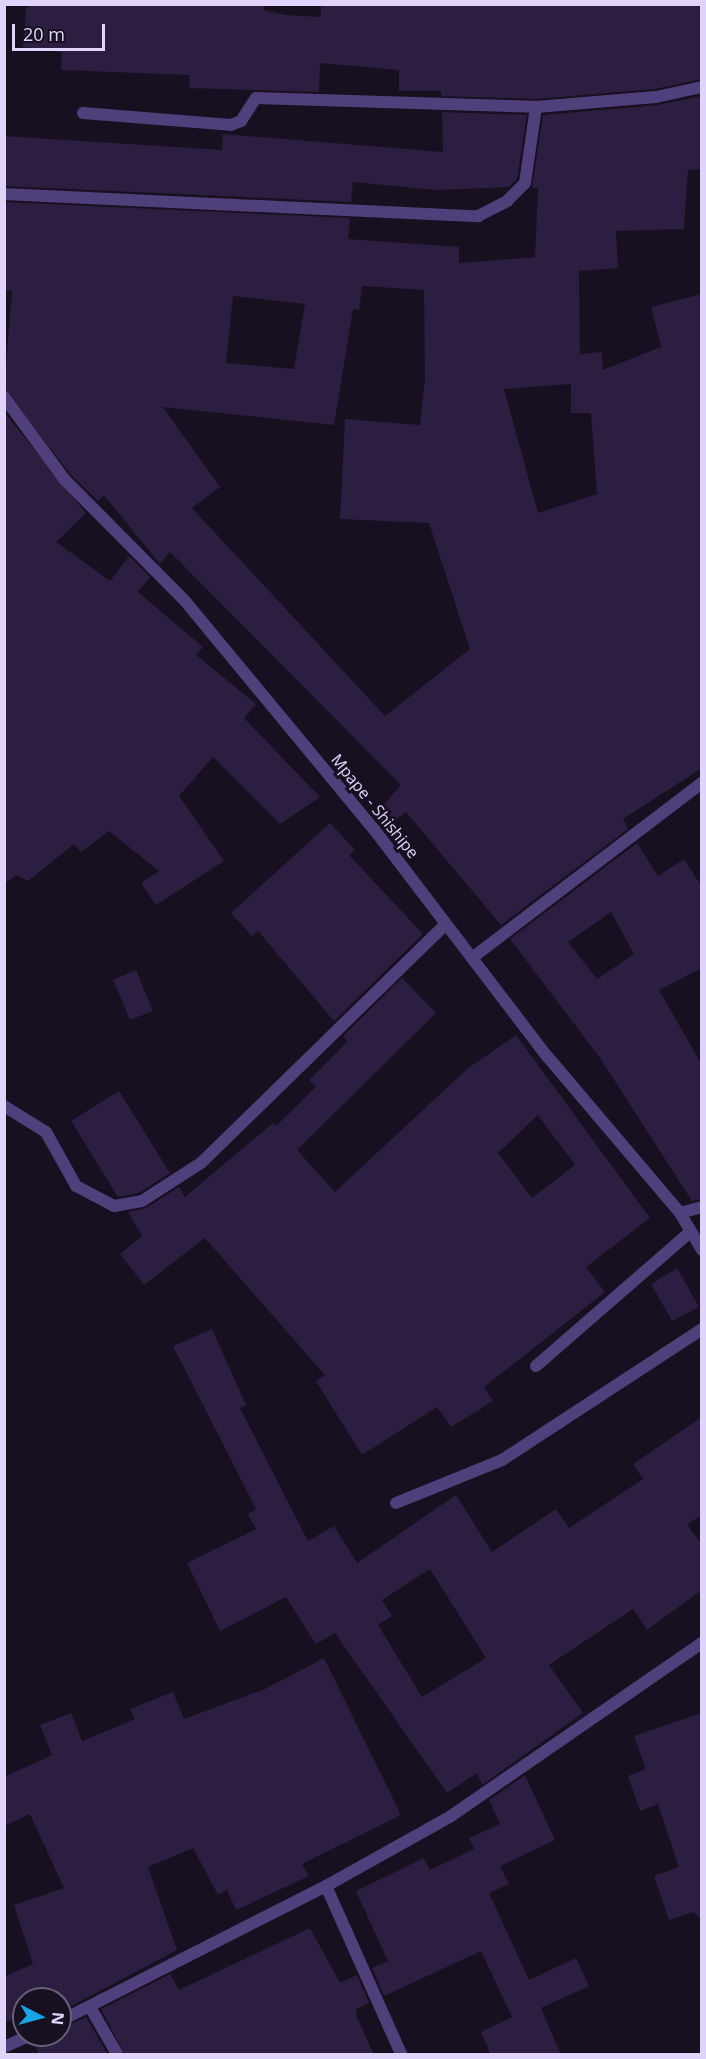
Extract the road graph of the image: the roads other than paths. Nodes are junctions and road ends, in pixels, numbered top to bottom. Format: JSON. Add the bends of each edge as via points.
{"nodes":[{"id":1,"x":702,"y":87,"type":"edge"},
{"id":2,"x":536,"y":107,"type":"junction"},
{"id":3,"x":83,"y":113,"type":"dead end"},
{"id":4,"x":4,"y":194,"type":"edge"},
{"id":5,"x":4,"y":398,"type":"edge"},
{"id":6,"x":702,"y":783,"type":"edge"},
{"id":7,"x":447,"y":924,"type":"junction"},
{"id":8,"x":472,"y":958,"type":"junction"},
{"id":9,"x":4,"y":1106,"type":"edge"},
{"id":10,"x":702,"y":1206,"type":"edge"},
{"id":11,"x":680,"y":1213,"type":"junction"},
{"id":12,"x":689,"y":1233,"type":"junction"},
{"id":13,"x":702,"y":1250,"type":"edge"},
{"id":14,"x":702,"y":1329,"type":"edge"},
{"id":15,"x":536,"y":1366,"type":"dead end"},
{"id":16,"x":396,"y":1503,"type":"dead end"},
{"id":17,"x":702,"y":1643,"type":"edge"},
{"id":18,"x":326,"y":1886,"type":"junction"},
{"id":19,"x":90,"y":2007,"type":"junction"},
{"id":20,"x":72,"y":2015,"type":"edge"},
{"id":21,"x":117,"y":2055,"type":"edge"},
{"id":22,"x":400,"y":2055,"type":"edge"}],
"edges":[{"from":1,"to":2,"type":"street","via":[[656,97]]},
{"from":2,"to":3,"type":"street","via":[[313,96],[256,98],[241,121],[231,125]]},
{"from":2,"to":4,"type":"street","via":[[525,183],[507,201],[478,216]]},
{"from":5,"to":7,"type":"street","name":"Mpape - Shishipe","via":[[65,480],[185,601]]},
{"from":6,"to":8,"type":"street"},
{"from":7,"to":8,"type":"street","name":"Mpape - Shishipe"},
{"from":7,"to":9,"type":"street","via":[[201,1163],[142,1201],[114,1206],[75,1186],[46,1132]]},
{"from":8,"to":11,"type":"street","name":"Mpape - Shishipe"},
{"from":10,"to":11,"type":"street"},
{"from":11,"to":12,"type":"street","name":"Mpape - Shishipe"},
{"from":12,"to":13,"type":"street","name":"Mpape - Shishipe"},
{"from":12,"to":15,"type":"street"},
{"from":14,"to":16,"type":"street","via":[[502,1460]]},
{"from":17,"to":18,"type":"street","via":[[451,1816]]},
{"from":18,"to":19,"type":"street"},
{"from":18,"to":22,"type":"street"},
{"from":19,"to":20,"type":"street"},
{"from":19,"to":21,"type":"street"}]}
